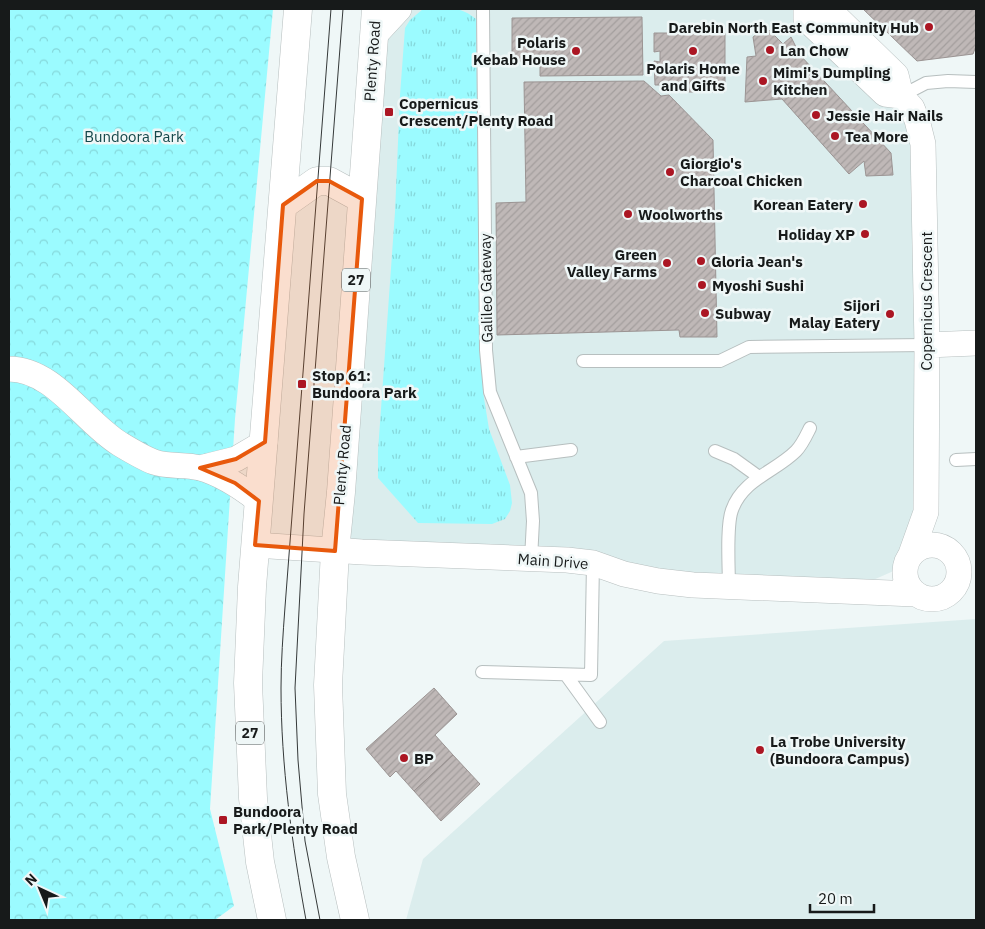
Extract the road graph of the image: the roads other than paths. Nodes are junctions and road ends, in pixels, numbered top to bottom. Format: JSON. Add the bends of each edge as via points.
{"nodes":[{"id":1,"x":298,"y":9,"type":"edge"},
{"id":2,"x":376,"y":9,"type":"edge"},
{"id":3,"x":399,"y":9,"type":"edge"},
{"id":4,"x":483,"y":9,"type":"edge"},
{"id":5,"x":806,"y":9,"type":"edge"},
{"id":6,"x":828,"y":9,"type":"edge"},
{"id":7,"x":374,"y":36,"type":"junction"},
{"id":8,"x":976,"y":82,"type":"edge"},
{"id":9,"x":901,"y":96,"type":"junction"},
{"id":10,"x":362,"y":199,"type":"junction"},
{"id":11,"x":283,"y":205,"type":"junction"},
{"id":12,"x":976,"y":343,"type":"edge"},
{"id":13,"x":927,"y":345,"type":"junction"},
{"id":14,"x":583,"y":361,"type":"dead end"},
{"id":15,"x":9,"y":369,"type":"edge"},
{"id":16,"x":810,"y":428,"type":"dead end"},
{"id":17,"x":265,"y":442,"type":"junction"},
{"id":18,"x":571,"y":450,"type":"dead end"},
{"id":19,"x":715,"y":451,"type":"dead end"},
{"id":20,"x":516,"y":457,"type":"junction"},
{"id":21,"x":976,"y":459,"type":"edge"},
{"id":22,"x":956,"y":460,"type":"dead end"},
{"id":23,"x":200,"y":468,"type":"junction"},
{"id":24,"x":759,"y":477,"type":"junction"},
{"id":25,"x":259,"y":501,"type":"junction"},
{"id":26,"x":926,"y":512,"type":"junction"},
{"id":27,"x":255,"y":545,"type":"junction"},
{"id":28,"x":335,"y":551,"type":"junction"},
{"id":29,"x":958,"y":557,"type":"edge"},
{"id":30,"x":531,"y":558,"type":"junction"},
{"id":31,"x":908,"y":560,"type":"junction"},
{"id":32,"x":593,"y":563,"type":"junction"},
{"id":33,"x":966,"y":585,"type":"edge"},
{"id":34,"x":729,"y":587,"type":"junction"},
{"id":35,"x":848,"y":591,"type":"junction"},
{"id":36,"x":915,"y":594,"type":"junction"},
{"id":37,"x":482,"y":672,"type":"dead end"},
{"id":38,"x":566,"y":675,"type":"junction"},
{"id":39,"x":600,"y":722,"type":"dead end"},
{"id":40,"x":272,"y":920,"type":"edge"},
{"id":41,"x":355,"y":920,"type":"edge"}],
"edges":[{"from":1,"to":11,"type":"highway","number":"27"},
{"from":2,"to":7,"type":"highway","name":"Plenty Road","number":"27"},
{"from":3,"to":7,"type":"street"},
{"from":4,"to":20,"type":"lane","name":"Galileo Gateway","via":[[486,350],[490,392]]},
{"from":5,"to":9,"type":"street","via":[[806,19],[885,94]]},
{"from":6,"to":9,"type":"street","name":"Copernicus Crescent","via":[[896,75]]},
{"from":7,"to":10,"type":"highway","name":"Plenty Road","number":"27"},
{"from":8,"to":9,"type":"lane","via":[[926,83]]},
{"from":9,"to":13,"type":"street","name":"Copernicus Crescent","via":[[912,108],[923,144]]},
{"from":10,"to":11,"type":"highway","via":[[329,180],[317,181]]},
{"from":10,"to":28,"type":"highway","name":"Plenty Road","number":"27"},
{"from":11,"to":17,"type":"highway","number":"27"},
{"from":12,"to":13,"type":"street"},
{"from":13,"to":14,"type":"lane","via":[[749,347],[720,360]]},
{"from":13,"to":26,"type":"street","name":"Copernicus Crescent"},
{"from":15,"to":23,"type":"street","via":[[47,380],[101,430],[155,462]]},
{"from":16,"to":24,"type":"lane","via":[[797,450]]},
{"from":17,"to":23,"type":"street","via":[[236,459]]},
{"from":17,"to":25,"type":"highway","number":"27"},
{"from":18,"to":20,"type":"lane"},
{"from":19,"to":24,"type":"lane","via":[[734,459]]},
{"from":20,"to":30,"type":"lane","name":"Galileo Gateway","via":[[530,493],[534,521]]},
{"from":21,"to":22,"type":"lane"},
{"from":23,"to":25,"type":"street","via":[[235,483]]},
{"from":24,"to":34,"type":"lane","via":[[737,499],[731,511]]},
{"from":25,"to":27,"type":"highway","number":"27"},
{"from":26,"to":29,"type":"street","name":"Copernicus Crescent"},
{"from":26,"to":31,"type":"street","name":"Copernicus Crescent"},
{"from":27,"to":28,"type":"street","name":"Main Drive"},
{"from":27,"to":40,"type":"highway","number":"27","via":[[248,683],[253,798],[260,862]]},
{"from":28,"to":30,"type":"street","name":"Main Drive"},
{"from":28,"to":41,"type":"highway","name":"Plenty Road","number":"27","via":[[328,685],[332,794]]},
{"from":29,"to":31,"type":"street","via":[[934,545],[924,546]]},
{"from":29,"to":33,"type":"street","via":[[959,571]]},
{"from":30,"to":32,"type":"street","name":"Main Drive"},
{"from":31,"to":35,"type":"street","name":"Main Drive"},
{"from":31,"to":36,"type":"street","via":[[905,578]]},
{"from":32,"to":34,"type":"street","name":"Main Drive","via":[[658,581]]},
{"from":32,"to":38,"type":"lane","via":[[591,675]]},
{"from":33,"to":36,"type":"street","via":[[933,600]]},
{"from":34,"to":35,"type":"street","name":"Main Drive"},
{"from":35,"to":36,"type":"street","name":"Main Drive"},
{"from":37,"to":38,"type":"lane"},
{"from":38,"to":39,"type":"lane"}]}
